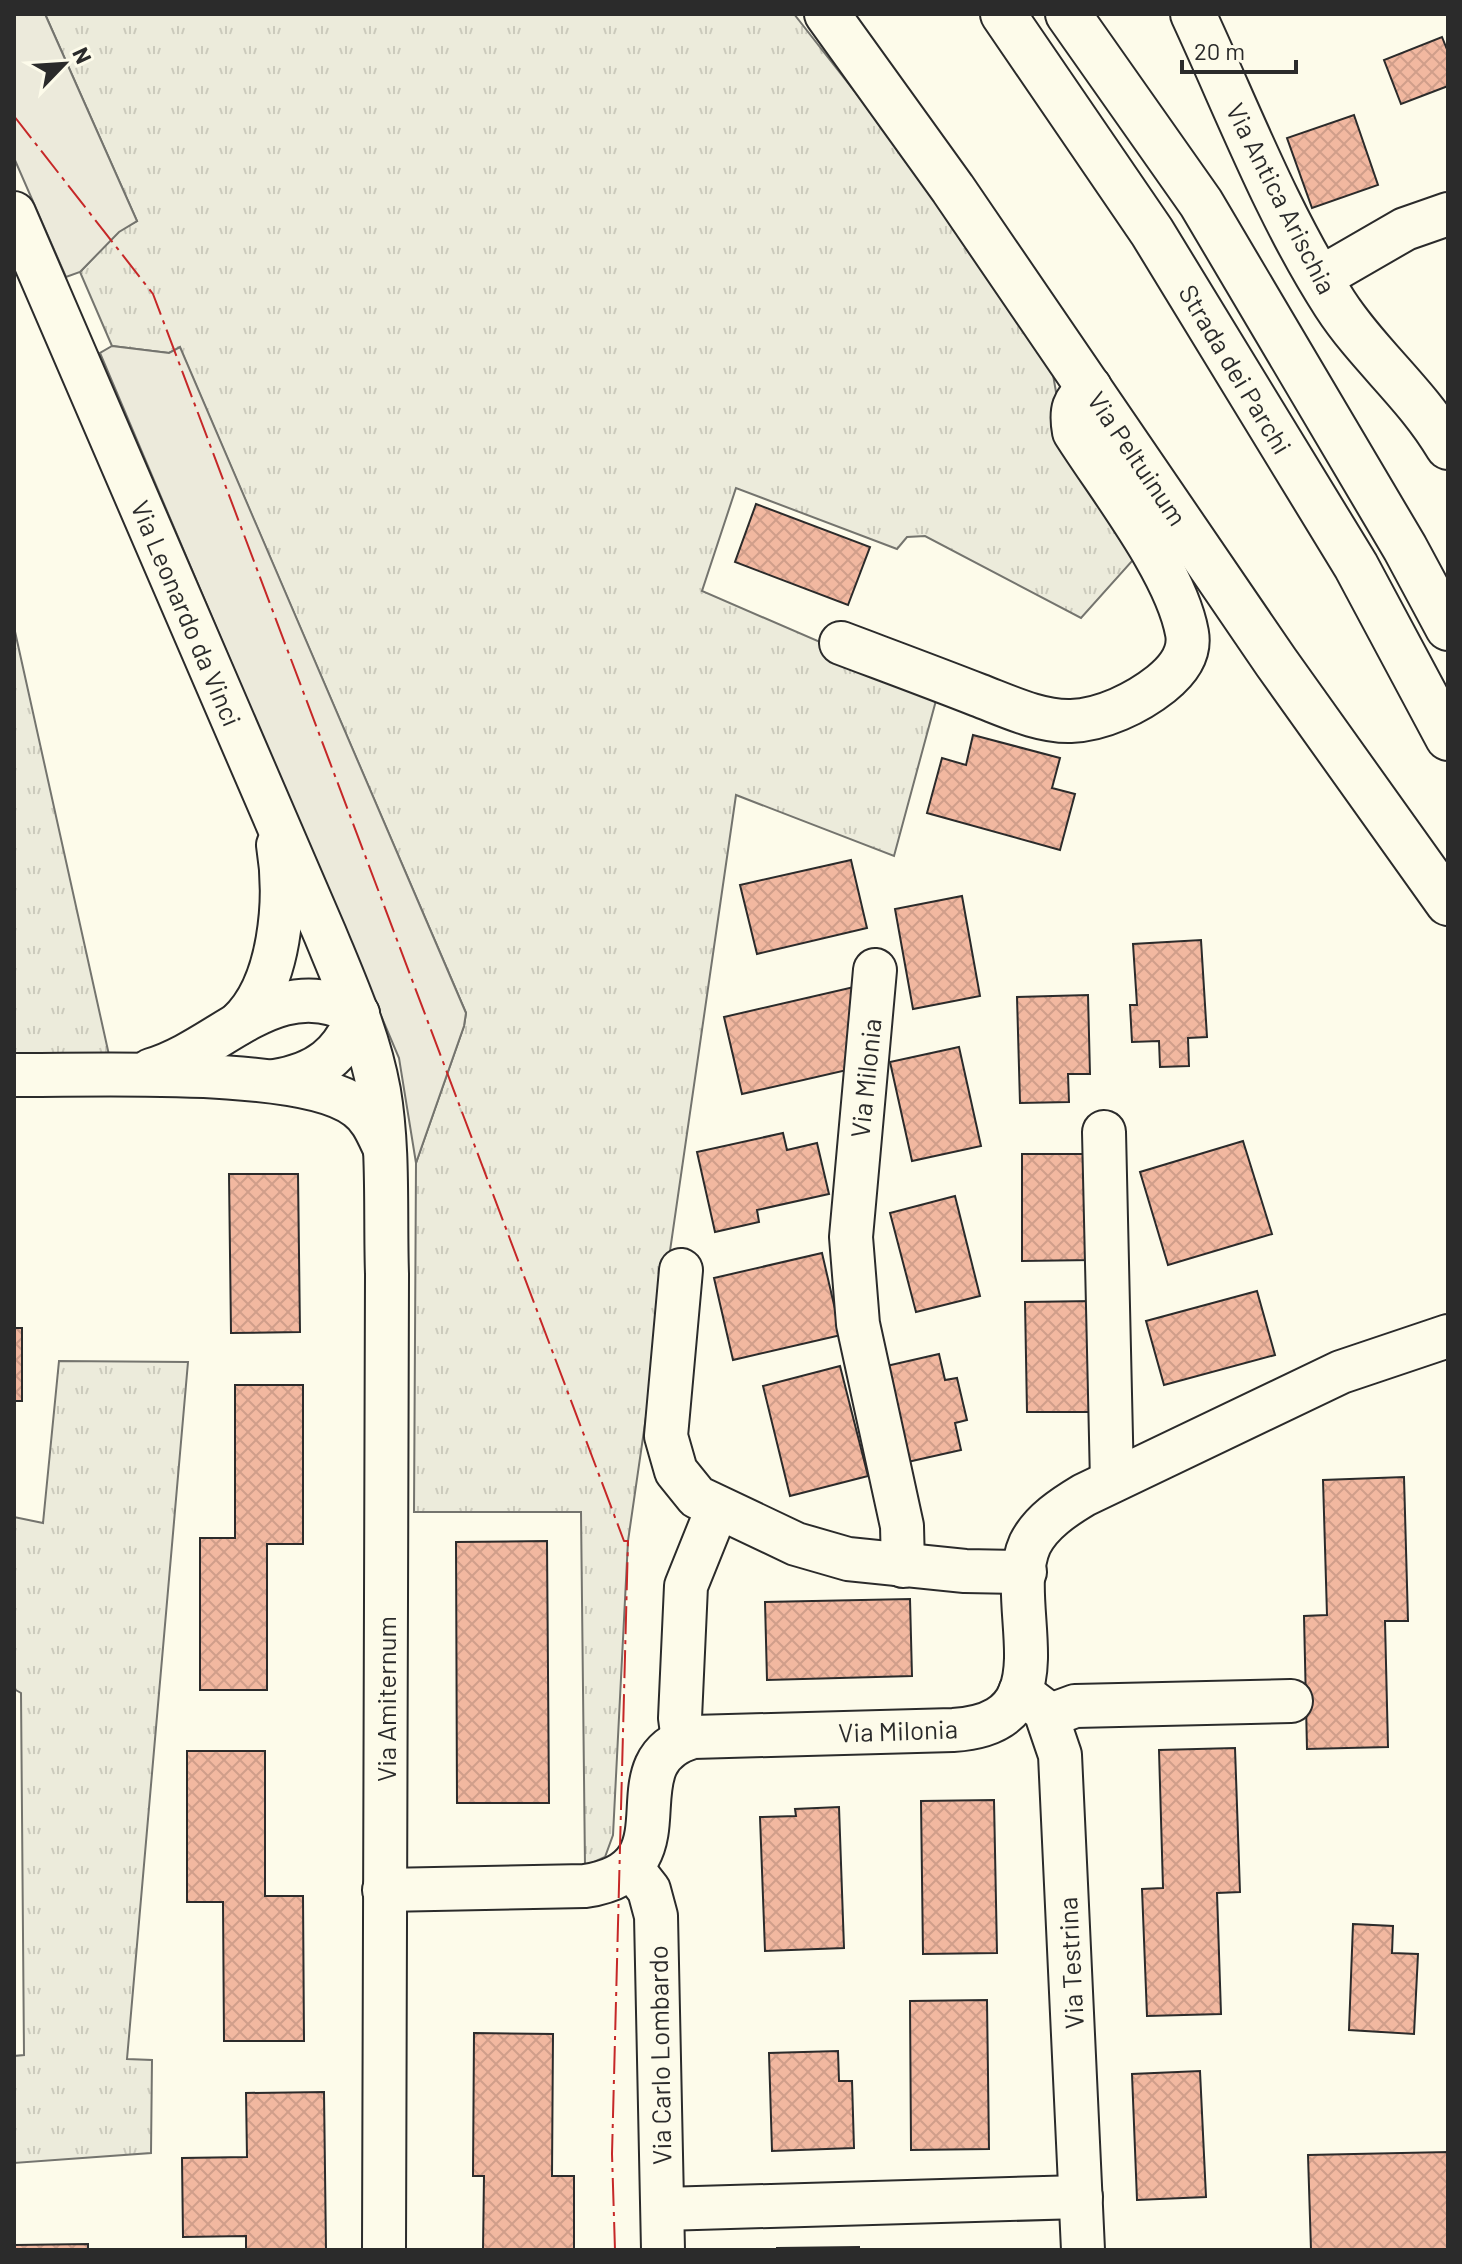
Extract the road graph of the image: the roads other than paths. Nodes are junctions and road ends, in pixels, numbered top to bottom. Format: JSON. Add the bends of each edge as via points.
{"nodes":[{"id":1,"x":827,"y":14,"type":"edge"},
{"id":2,"x":1003,"y":14,"type":"edge"},
{"id":3,"x":1068,"y":14,"type":"edge"},
{"id":4,"x":1193,"y":14,"type":"edge"},
{"id":5,"x":14,"y":213,"type":"edge"},
{"id":6,"x":1448,"y":214,"type":"edge"},
{"id":7,"x":1320,"y":278,"type":"junction"},
{"id":8,"x":1090,"y":387,"type":"junction"},
{"id":9,"x":1448,"y":447,"type":"edge"},
{"id":10,"x":1448,"y":628,"type":"edge"},
{"id":11,"x":841,"y":643,"type":"dead end"},
{"id":12,"x":1448,"y":738,"type":"edge"},
{"id":13,"x":271,"y":809,"type":"junction"},
{"id":14,"x":1448,"y":903,"type":"edge"},
{"id":15,"x":875,"y":970,"type":"dead end"},
{"id":16,"x":358,"y":1014,"type":"junction"},
{"id":17,"x":238,"y":1024,"type":"junction"},
{"id":18,"x":14,"y":1075,"type":"edge"},
{"id":19,"x":137,"y":1076,"type":"junction"},
{"id":20,"x":267,"y":1081,"type":"junction"},
{"id":21,"x":1104,"y":1132,"type":"dead end"},
{"id":22,"x":384,"y":1147,"type":"junction"},
{"id":23,"x":681,"y":1270,"type":"dead end"},
{"id":24,"x":1448,"y":1336,"type":"edge"},
{"id":25,"x":1112,"y":1481,"type":"junction"},
{"id":26,"x":717,"y":1509,"type":"junction"},
{"id":27,"x":903,"y":1566,"type":"junction"},
{"id":28,"x":1025,"y":1572,"type":"junction"},
{"id":29,"x":1291,"y":1701,"type":"dead end"},
{"id":30,"x":1034,"y":1704,"type":"junction"},
{"id":31,"x":683,"y":1740,"type":"junction"},
{"id":32,"x":631,"y":1867,"type":"junction"},
{"id":33,"x":384,"y":1890,"type":"junction"},
{"id":34,"x":1081,"y":2197,"type":"junction"},
{"id":35,"x":663,"y":2209,"type":"junction"},
{"id":36,"x":384,"y":2250,"type":"edge"},
{"id":37,"x":663,"y":2250,"type":"edge"},
{"id":38,"x":1083,"y":2250,"type":"edge"}],
"edges":[{"from":1,"to":8,"type":"main road","name":"Via Peltuinum"},
{"from":2,"to":12,"type":"main road","name":"Strada dei Parchi","via":[[1152,232],[1356,566]]},
{"from":3,"to":10,"type":"main road","name":"Strada dei Parchi","via":[[1201,203]]},
{"from":4,"to":7,"type":"main road","name":"Via Antica Arischia","via":[[1285,215]]},
{"from":5,"to":13,"type":"street","name":"Via Leonardo da Vinci"},
{"from":6,"to":7,"type":"street","via":[[1405,229]]},
{"from":7,"to":9,"type":"main road","name":"Via Antica Arischia"},
{"from":8,"to":11,"type":"street","via":[[1071,412],[1074,432],[1164,573],[1188,635],[1178,669],[1117,711],[1072,721],[1032,715]]},
{"from":8,"to":14,"type":"main road","name":"Via Peltuinum"},
{"from":13,"to":16,"type":"street","name":"Via Leonardo da Vinci"},
{"from":13,"to":17,"type":"street","via":[[281,865],[278,921],[265,984]]},
{"from":15,"to":27,"type":"street","name":"Via Milonia","via":[[851,1237],[858,1324],[902,1526]]},
{"from":16,"to":17,"type":"street","via":[[322,1003],[288,1002]]},
{"from":16,"to":20,"type":"street","via":[[344,1045],[328,1062],[297,1076]]},
{"from":16,"to":22,"type":"street","name":"Via Amiternum","via":[[378,1090]]},
{"from":17,"to":19,"type":"street","via":[[182,1059]]},
{"from":18,"to":19,"type":"street"},
{"from":19,"to":20,"type":"street"},
{"from":20,"to":22,"type":"street","via":[[304,1086],[348,1101],[370,1120]]},
{"from":21,"to":25,"type":"street"},
{"from":22,"to":33,"type":"street","name":"Via Amiternum"},
{"from":23,"to":26,"type":"street","via":[[667,1448],[688,1489]]},
{"from":24,"to":25,"type":"street","via":[[1341,1372]]},
{"from":25,"to":28,"type":"street","via":[[1042,1526],[1030,1544]]},
{"from":26,"to":27,"type":"street","via":[[810,1550]]},
{"from":26,"to":31,"type":"street","via":[[686,1586]]},
{"from":27,"to":28,"type":"street"},
{"from":28,"to":30,"type":"street","via":[[1026,1673]]},
{"from":29,"to":30,"type":"street"},
{"from":30,"to":31,"type":"street","name":"Via Milonia","via":[[962,1730]]},
{"from":30,"to":34,"type":"street","name":"Via Testrina","via":[[1060,1755]]},
{"from":31,"to":32,"type":"street","via":[[663,1753],[652,1771],[646,1845]]},
{"from":32,"to":33,"type":"street","via":[[585,1886]]},
{"from":32,"to":35,"type":"street","name":"Via Carlo Lombardo","via":[[649,1890],[656,1916]]},
{"from":33,"to":36,"type":"street","name":"Via Amiternum"},
{"from":34,"to":35,"type":"street"},
{"from":34,"to":38,"type":"street","name":"Via Testrina"},
{"from":35,"to":37,"type":"street","name":"Via Carlo Lombardo"}]}
